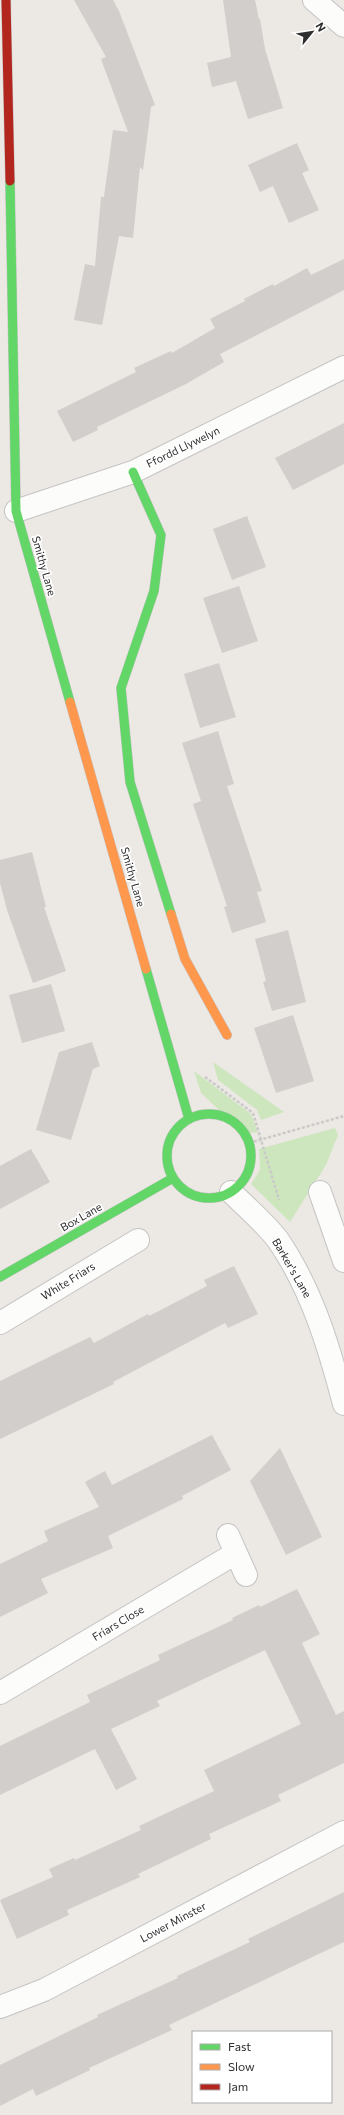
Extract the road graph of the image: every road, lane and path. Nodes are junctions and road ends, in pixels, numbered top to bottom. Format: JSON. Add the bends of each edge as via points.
{"nodes":[{"id":1,"x":314,"y":0,"type":"edge"},
{"id":2,"x":4,"y":2,"type":"edge"},
{"id":3,"x":344,"y":26,"type":"edge"},
{"id":4,"x":344,"y":367,"type":"edge"},
{"id":5,"x":133,"y":472,"type":"junction"},
{"id":6,"x":16,"y":511,"type":"junction"},
{"id":7,"x":227,"y":1035,"type":"dead end"},
{"id":8,"x":202,"y":1074,"type":"dead end"},
{"id":9,"x":344,"y":1116,"type":"edge"},
{"id":10,"x":190,"y":1119,"type":"junction"},
{"id":11,"x":262,"y":1140,"type":"junction"},
{"id":12,"x":249,"y":1143,"type":"junction"},
{"id":13,"x":173,"y":1178,"type":"junction"},
{"id":14,"x":231,"y":1192,"type":"junction"},
{"id":15,"x":320,"y":1192,"type":"dead end"},
{"id":16,"x":338,"y":1223,"type":"edge"},
{"id":17,"x":277,"y":1239,"type":"junction"},
{"id":18,"x":138,"y":1240,"type":"dead end"},
{"id":19,"x":344,"y":1261,"type":"edge"},
{"id":20,"x":0,"y":1277,"type":"edge"},
{"id":21,"x":0,"y":1323,"type":"edge"},
{"id":22,"x":344,"y":1404,"type":"edge"},
{"id":23,"x":246,"y":1575,"type":"dead end"},
{"id":24,"x":0,"y":1693,"type":"edge"},
{"id":25,"x":344,"y":1832,"type":"edge"},
{"id":26,"x":0,"y":2007,"type":"edge"}],
"edges":[{"from":1,"to":3,"type":"street"},
{"from":2,"to":6,"type":"street","name":"Smithy Lane"},
{"from":4,"to":5,"type":"street","name":"Ffordd Llywelyn"},
{"from":5,"to":6,"type":"street","name":"Ffordd Llywelyn"},
{"from":5,"to":7,"type":"street","via":[[161,535],[154,591],[121,688],[130,782],[185,959]]},
{"from":6,"to":10,"type":"street","name":"Smithy Lane"},
{"from":8,"to":11,"type":"path","via":[[253,1113]]},
{"from":9,"to":11,"type":"path"},
{"from":10,"to":12,"type":"street","via":[[213,1114],[225,1117],[235,1123]]},
{"from":10,"to":13,"type":"street","via":[[179,1127],[171,1138],[167,1152]]},
{"from":11,"to":12,"type":"path"},
{"from":11,"to":17,"type":"path","via":[[280,1204]]},
{"from":12,"to":14,"type":"street","via":[[251,1157],[248,1170],[241,1183]]},
{"from":13,"to":14,"type":"street","via":[[193,1195],[219,1197]]},
{"from":13,"to":20,"type":"street","name":"Box Lane"},
{"from":14,"to":17,"type":"street","name":"Barker's Lane"},
{"from":15,"to":16,"type":"street"},
{"from":16,"to":19,"type":"street"},
{"from":17,"to":22,"type":"street","name":"Barker's Lane","via":[[308,1291],[334,1365]]},
{"from":18,"to":21,"type":"street","name":"White Friars"},
{"from":23,"to":24,"type":"street","name":"Friars Close","via":[[232,1544]]},
{"from":25,"to":26,"type":"street","name":"Lower Minster","via":[[44,1990]]}]}
